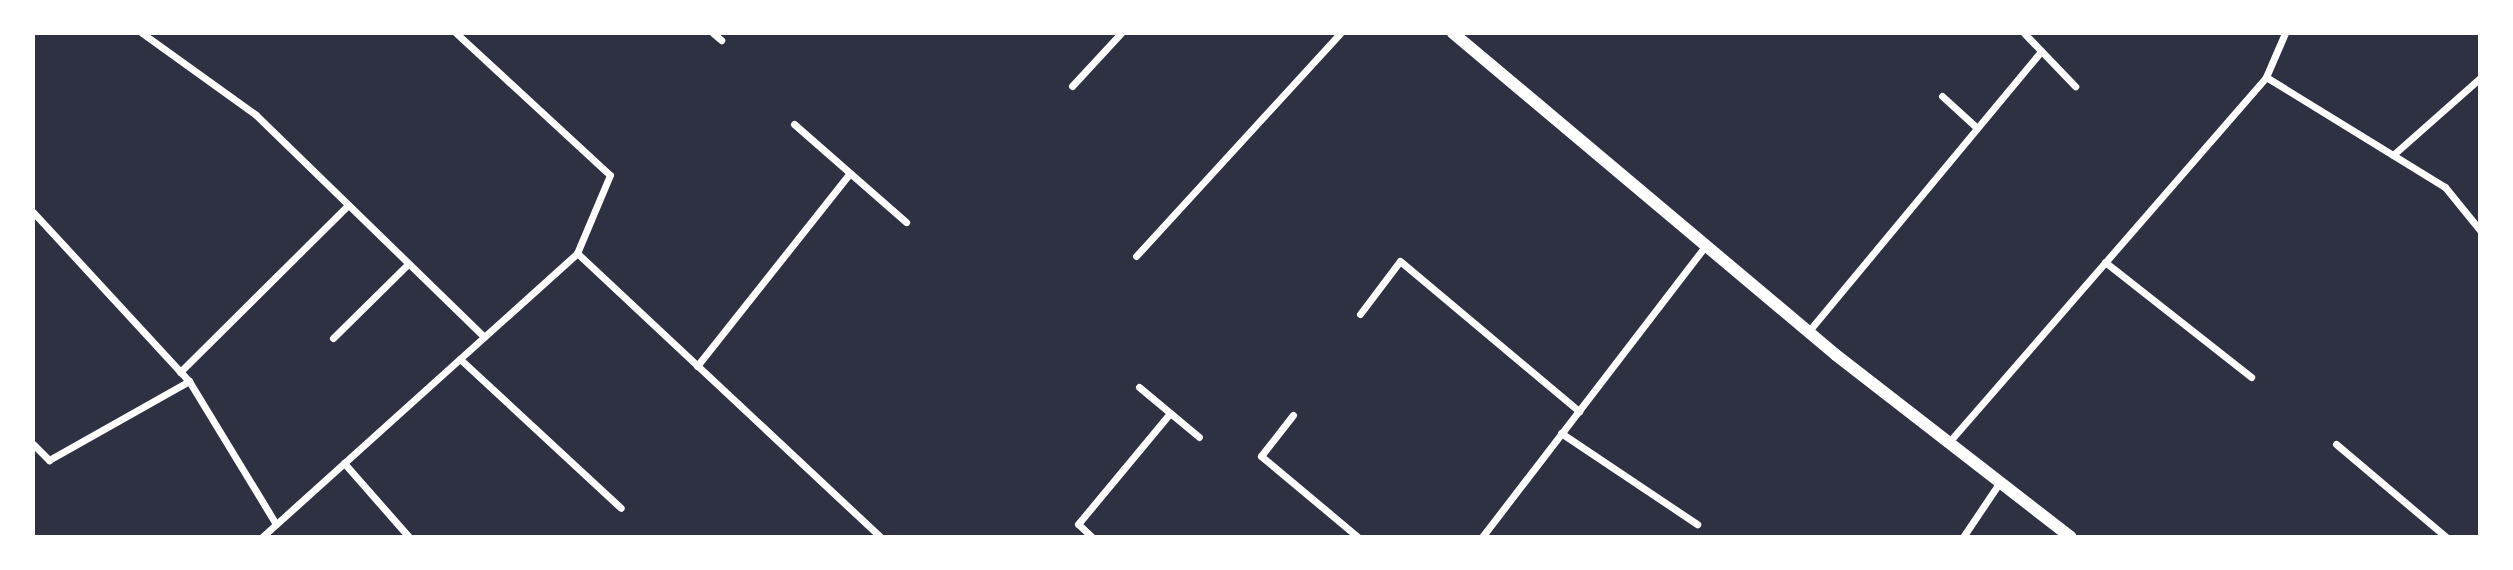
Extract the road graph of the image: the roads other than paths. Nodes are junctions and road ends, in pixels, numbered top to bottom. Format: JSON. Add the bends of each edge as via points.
{"nodes":[{"id":1,"x":142,"y":33,"type":"edge"},
{"id":2,"x":456,"y":33,"type":"edge"},
{"id":3,"x":713,"y":33,"type":"edge"},
{"id":4,"x":1121,"y":33,"type":"edge"},
{"id":5,"x":1340,"y":33,"type":"edge"},
{"id":6,"x":1453,"y":33,"type":"edge"},
{"id":7,"x":2024,"y":33,"type":"edge"},
{"id":8,"x":2285,"y":33,"type":"edge"},
{"id":9,"x":721,"y":40,"type":"dead end"},
{"id":10,"x":2041,"y":51,"type":"junction"},
{"id":11,"x":2266,"y":77,"type":"junction"},
{"id":12,"x":2480,"y":78,"type":"edge"},
{"id":13,"x":1072,"y":86,"type":"dead end"},
{"id":14,"x":2075,"y":86,"type":"dead end"},
{"id":15,"x":1942,"y":96,"type":"dead end"},
{"id":16,"x":794,"y":124,"type":"dead end"},
{"id":17,"x":1978,"y":128,"type":"junction"},
{"id":18,"x":2393,"y":155,"type":"junction"},
{"id":19,"x":850,"y":173,"type":"junction"},
{"id":20,"x":348,"y":205,"type":"junction"},
{"id":21,"x":33,"y":212,"type":"edge"},
{"id":22,"x":906,"y":222,"type":"dead end"},
{"id":23,"x":2480,"y":230,"type":"edge"},
{"id":24,"x":1706,"y":245,"type":"junction"},
{"id":25,"x":577,"y":253,"type":"junction"},
{"id":26,"x":1136,"y":256,"type":"dead end"},
{"id":27,"x":2105,"y":262,"type":"junction"},
{"id":28,"x":408,"y":264,"type":"junction"},
{"id":29,"x":1360,"y":314,"type":"dead end"},
{"id":30,"x":1808,"y":332,"type":"junction"},
{"id":31,"x":484,"y":337,"type":"junction"},
{"id":32,"x":333,"y":338,"type":"dead end"},
{"id":33,"x":460,"y":359,"type":"junction"},
{"id":34,"x":697,"y":366,"type":"junction"},
{"id":35,"x":180,"y":372,"type":"junction"},
{"id":36,"x":2250,"y":377,"type":"dead end"},
{"id":37,"x":189,"y":381,"type":"junction"},
{"id":38,"x":1139,"y":387,"type":"dead end"},
{"id":39,"x":1578,"y":411,"type":"junction"},
{"id":40,"x":1170,"y":413,"type":"junction"},
{"id":41,"x":1293,"y":415,"type":"dead end"},
{"id":42,"x":1561,"y":433,"type":"junction"},
{"id":43,"x":1199,"y":437,"type":"dead end"},
{"id":44,"x":1949,"y":442,"type":"junction"},
{"id":45,"x":33,"y":444,"type":"edge"},
{"id":46,"x":2336,"y":444,"type":"dead end"},
{"id":47,"x":344,"y":463,"type":"junction"},
{"id":48,"x":2000,"y":482,"type":"junction"},
{"id":49,"x":621,"y":508,"type":"dead end"},
{"id":50,"x":276,"y":524,"type":"junction"},
{"id":51,"x":1697,"y":524,"type":"dead end"},
{"id":52,"x":262,"y":537,"type":"edge"},
{"id":53,"x":409,"y":537,"type":"edge"},
{"id":54,"x":880,"y":537,"type":"edge"},
{"id":55,"x":1092,"y":537,"type":"edge"},
{"id":56,"x":1358,"y":537,"type":"edge"},
{"id":57,"x":1482,"y":537,"type":"edge"},
{"id":58,"x":1963,"y":537,"type":"edge"},
{"id":59,"x":2071,"y":537,"type":"edge"},
{"id":60,"x":2446,"y":537,"type":"edge"}],
"edges":[{"from":1,"to":20,"type":"street","via":[[256,115]]},
{"from":2,"to":25,"type":"street","via":[[610,175]]},
{"from":3,"to":9,"type":"street"},
{"from":4,"to":13,"type":"street"},
{"from":5,"to":26,"type":"street"},
{"from":6,"to":24,"type":"street"},
{"from":7,"to":10,"type":"street"},
{"from":8,"to":11,"type":"street"},
{"from":10,"to":14,"type":"street"},
{"from":10,"to":17,"type":"street"},
{"from":11,"to":18,"type":"street"},
{"from":11,"to":27,"type":"street"},
{"from":12,"to":18,"type":"street"},
{"from":15,"to":17,"type":"street"},
{"from":16,"to":19,"type":"street"},
{"from":17,"to":30,"type":"street"},
{"from":18,"to":23,"type":"street","via":[[2445,187]]},
{"from":19,"to":22,"type":"street"},
{"from":19,"to":34,"type":"street"},
{"from":20,"to":28,"type":"street"},
{"from":20,"to":35,"type":"street"},
{"from":21,"to":35,"type":"street"},
{"from":24,"to":30,"type":"street"},
{"from":24,"to":39,"type":"street"},
{"from":25,"to":31,"type":"street"},
{"from":25,"to":34,"type":"street"},
{"from":27,"to":36,"type":"street"},
{"from":27,"to":44,"type":"street"},
{"from":28,"to":31,"type":"street"},
{"from":28,"to":32,"type":"street"},
{"from":29,"to":39,"type":"street","via":[[1400,261]]},
{"from":30,"to":44,"type":"street"},
{"from":31,"to":33,"type":"street"},
{"from":33,"to":47,"type":"street"},
{"from":33,"to":49,"type":"street"},
{"from":34,"to":54,"type":"street"},
{"from":35,"to":37,"type":"street"},
{"from":37,"to":45,"type":"street","via":[[50,460]]},
{"from":37,"to":50,"type":"street"},
{"from":38,"to":40,"type":"street"},
{"from":39,"to":42,"type":"street"},
{"from":40,"to":43,"type":"street"},
{"from":40,"to":55,"type":"street","via":[[1078,524]]},
{"from":41,"to":56,"type":"street","via":[[1261,456]]},
{"from":42,"to":51,"type":"street"},
{"from":42,"to":57,"type":"street"},
{"from":44,"to":48,"type":"street"},
{"from":46,"to":60,"type":"street"},
{"from":47,"to":50,"type":"street"},
{"from":47,"to":53,"type":"street"},
{"from":48,"to":58,"type":"street"},
{"from":48,"to":59,"type":"street"},
{"from":50,"to":52,"type":"street"}]}
